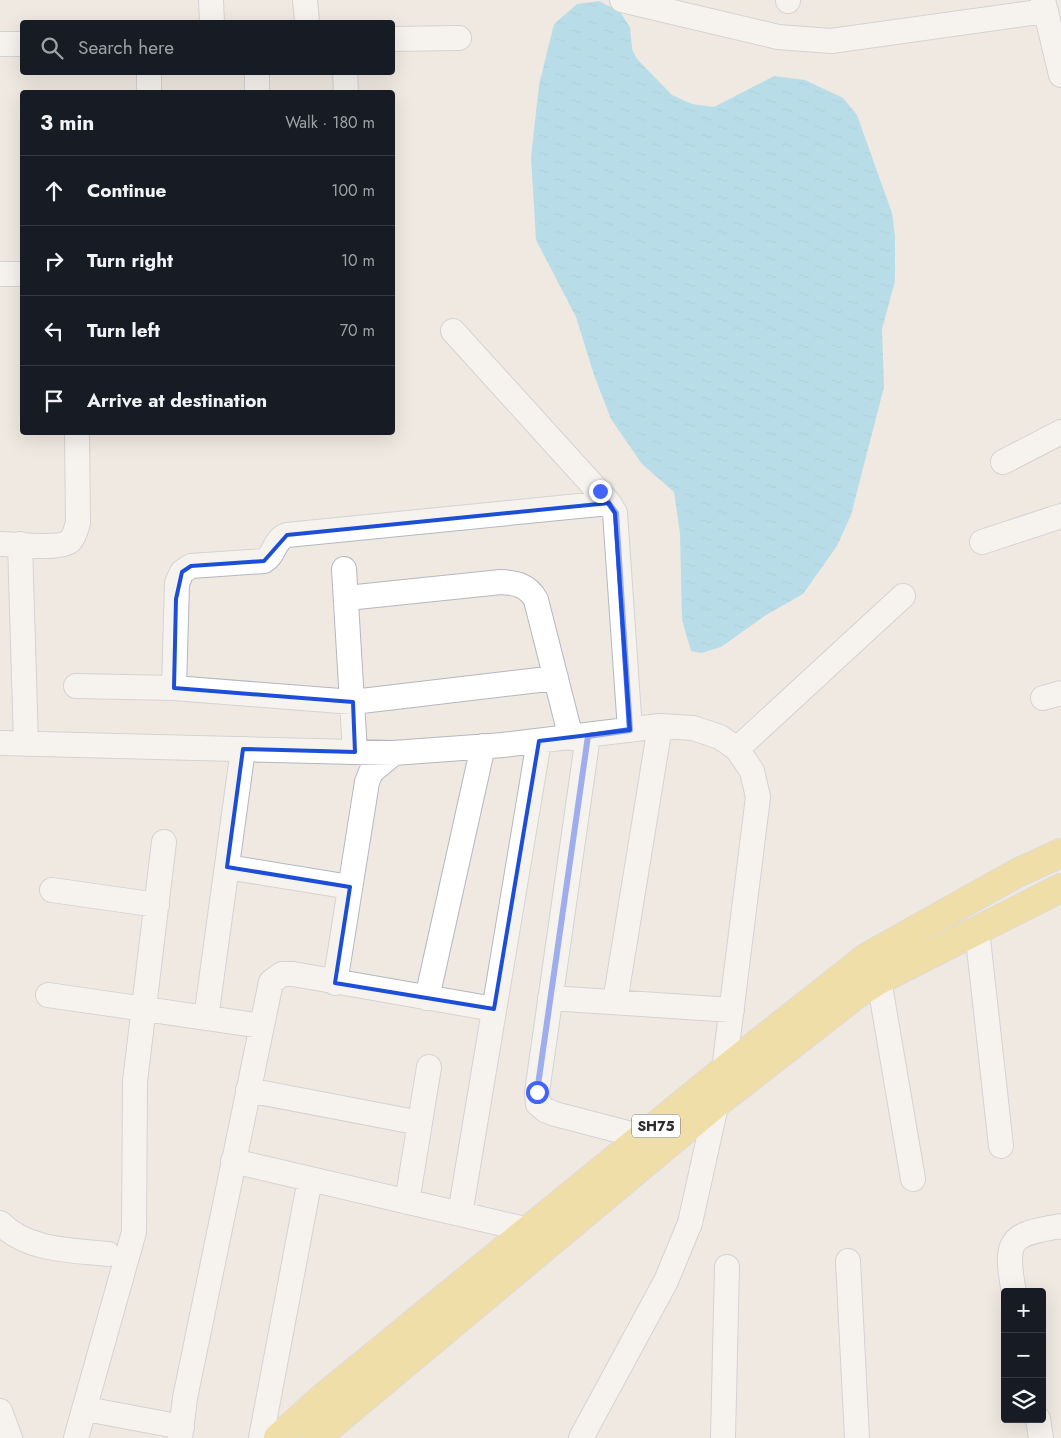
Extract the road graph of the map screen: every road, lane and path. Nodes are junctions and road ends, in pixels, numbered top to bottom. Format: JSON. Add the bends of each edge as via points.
{"nodes":[{"id":1,"x":211,"y":0,"type":"edge"},
{"id":2,"x":305,"y":0,"type":"edge"},
{"id":3,"x":622,"y":0,"type":"edge"},
{"id":4,"x":1045,"y":6,"type":"edge"},
{"id":5,"x":212,"y":20,"type":"edge"},
{"id":6,"x":307,"y":20,"type":"edge"},
{"id":7,"x":459,"y":38,"type":"dead end"},
{"id":8,"x":395,"y":39,"type":"edge"},
{"id":9,"x":0,"y":44,"type":"edge"},
{"id":10,"x":20,"y":44,"type":"edge"},
{"id":11,"x":149,"y":75,"type":"edge"},
{"id":12,"x":256,"y":75,"type":"edge"},
{"id":13,"x":345,"y":75,"type":"edge"},
{"id":14,"x":1061,"y":75,"type":"edge"},
{"id":15,"x":149,"y":90,"type":"edge"},
{"id":16,"x":257,"y":90,"type":"edge"},
{"id":17,"x":346,"y":90,"type":"edge"},
{"id":18,"x":0,"y":274,"type":"edge"},
{"id":19,"x":20,"y":274,"type":"edge"},
{"id":20,"x":454,"y":331,"type":"dead end"},
{"id":21,"x":1061,"y":432,"type":"edge"},
{"id":22,"x":77,"y":435,"type":"edge"},
{"id":23,"x":1003,"y":462,"type":"dead end"},
{"id":24,"x":609,"y":503,"type":"junction"},
{"id":25,"x":1061,"y":516,"type":"edge"},
{"id":26,"x":982,"y":542,"type":"dead end"},
{"id":27,"x":10,"y":544,"type":"edge"},
{"id":28,"x":344,"y":570,"type":"dead end"},
{"id":29,"x":904,"y":596,"type":"dead end"},
{"id":30,"x":346,"y":598,"type":"junction"},
{"id":31,"x":556,"y":678,"type":"junction"},
{"id":32,"x":76,"y":686,"type":"dead end"},
{"id":33,"x":174,"y":688,"type":"junction"},
{"id":34,"x":353,"y":702,"type":"junction"},
{"id":35,"x":660,"y":726,"type":"junction"},
{"id":36,"x":630,"y":730,"type":"junction"},
{"id":37,"x":579,"y":737,"type":"junction"},
{"id":38,"x":538,"y":741,"type":"junction"},
{"id":39,"x":0,"y":743,"type":"edge"},
{"id":40,"x":26,"y":744,"type":"junction"},
{"id":41,"x":483,"y":746,"type":"junction"},
{"id":42,"x":243,"y":749,"type":"junction"},
{"id":43,"x":737,"y":749,"type":"junction"},
{"id":44,"x":355,"y":752,"type":"junction"},
{"id":45,"x":394,"y":753,"type":"junction"},
{"id":46,"x":164,"y":842,"type":"dead end"},
{"id":47,"x":1061,"y":853,"type":"edge"},
{"id":48,"x":227,"y":867,"type":"junction"},
{"id":49,"x":350,"y":887,"type":"junction"},
{"id":50,"x":1061,"y":888,"type":"edge"},
{"id":51,"x":52,"y":890,"type":"dead end"},
{"id":52,"x":157,"y":905,"type":"junction"},
{"id":53,"x":977,"y":930,"type":"junction"},
{"id":54,"x":879,"y":980,"type":"junction"},
{"id":55,"x":335,"y":983,"type":"junction"},
{"id":56,"x":48,"y":995,"type":"dead end"},
{"id":57,"x":427,"y":998,"type":"junction"},
{"id":58,"x":550,"y":998,"type":"junction"},
{"id":59,"x":615,"y":1002,"type":"junction"},
{"id":60,"x":145,"y":1009,"type":"junction"},
{"id":61,"x":494,"y":1009,"type":"junction"},
{"id":62,"x":732,"y":1010,"type":"junction"},
{"id":63,"x":206,"y":1018,"type":"junction"},
{"id":64,"x":262,"y":1026,"type":"junction"},
{"id":65,"x":429,"y":1066,"type":"dead end"},
{"id":66,"x":724,"y":1070,"type":"junction"},
{"id":67,"x":248,"y":1090,"type":"junction"},
{"id":68,"x":717,"y":1103,"type":"junction"},
{"id":69,"x":420,"y":1123,"type":"junction"},
{"id":70,"x":643,"y":1137,"type":"junction"},
{"id":71,"x":1001,"y":1146,"type":"dead end"},
{"id":72,"x":233,"y":1161,"type":"junction"},
{"id":73,"x":310,"y":1179,"type":"junction"},
{"id":74,"x":913,"y":1179,"type":"dead end"},
{"id":75,"x":407,"y":1202,"type":"junction"},
{"id":76,"x":460,"y":1214,"type":"junction"},
{"id":77,"x":0,"y":1222,"type":"edge"},
{"id":78,"x":1061,"y":1226,"type":"edge"},
{"id":79,"x":529,"y":1230,"type":"junction"},
{"id":80,"x":108,"y":1254,"type":"dead end"},
{"id":81,"x":848,"y":1261,"type":"dead end"},
{"id":82,"x":727,"y":1268,"type":"dead end"},
{"id":83,"x":1013,"y":1288,"type":"edge"},
{"id":84,"x":86,"y":1408,"type":"junction"},
{"id":85,"x":0,"y":1411,"type":"edge"},
{"id":86,"x":1039,"y":1423,"type":"edge"},
{"id":87,"x":181,"y":1433,"type":"edge"},
{"id":88,"x":10,"y":1438,"type":"edge"},
{"id":89,"x":76,"y":1438,"type":"edge"},
{"id":90,"x":261,"y":1438,"type":"edge"},
{"id":91,"x":278,"y":1438,"type":"edge"},
{"id":92,"x":316,"y":1438,"type":"edge"},
{"id":93,"x":581,"y":1438,"type":"edge"},
{"id":94,"x":723,"y":1438,"type":"edge"},
{"id":95,"x":857,"y":1438,"type":"edge"},
{"id":96,"x":1041,"y":1438,"type":"edge"}],
"edges":[{"from":1,"to":5,"type":"street"},
{"from":2,"to":6,"type":"street"},
{"from":3,"to":4,"type":"street","via":[[778,37],[831,41]]},
{"from":4,"to":14,"type":"street"},
{"from":7,"to":8,"type":"street"},
{"from":9,"to":10,"type":"street"},
{"from":11,"to":15,"type":"street"},
{"from":12,"to":16,"type":"street"},
{"from":13,"to":17,"type":"street"},
{"from":18,"to":19,"type":"street"},
{"from":20,"to":24,"type":"street"},
{"from":21,"to":23,"type":"street"},
{"from":22,"to":27,"type":"street","via":[[78,523],[75,534],[69,542],[60,545]]},
{"from":24,"to":33,"type":"street","via":[[287,535],[277,542],[270,558],[264,561],[191,566],[182,572],[177,583]]},
{"from":24,"to":36,"type":"street","via":[[616,513]]},
{"from":25,"to":26,"type":"street"},
{"from":27,"to":40,"type":"street"},
{"from":28,"to":30,"type":"street"},
{"from":29,"to":43,"type":"street"},
{"from":30,"to":31,"type":"street","via":[[501,582],[524,586],[536,600]]},
{"from":30,"to":34,"type":"street"},
{"from":31,"to":34,"type":"street"},
{"from":31,"to":37,"type":"street"},
{"from":32,"to":33,"type":"street"},
{"from":33,"to":34,"type":"street"},
{"from":34,"to":44,"type":"street"},
{"from":35,"to":36,"type":"street"},
{"from":35,"to":43,"type":"street","via":[[693,728],[720,736]]},
{"from":35,"to":59,"type":"street"},
{"from":36,"to":37,"type":"street"},
{"from":37,"to":38,"type":"street"},
{"from":37,"to":58,"type":"street"},
{"from":38,"to":41,"type":"street"},
{"from":38,"to":61,"type":"street"},
{"from":39,"to":40,"type":"street"},
{"from":40,"to":42,"type":"street"},
{"from":41,"to":45,"type":"street"},
{"from":41,"to":57,"type":"street"},
{"from":42,"to":44,"type":"street"},
{"from":42,"to":48,"type":"street"},
{"from":43,"to":62,"type":"street","via":[[752,771],[758,797]]},
{"from":44,"to":45,"type":"street"},
{"from":45,"to":49,"type":"street","via":[[371,772],[367,782]]},
{"from":46,"to":52,"type":"street"},
{"from":47,"to":66,"type":"main road","number":"SH75","via":[[1017,873],[868,957]]},
{"from":48,"to":49,"type":"street"},
{"from":48,"to":63,"type":"street"},
{"from":49,"to":55,"type":"street"},
{"from":50,"to":53,"type":"main road","number":"SH75"},
{"from":51,"to":52,"type":"street"},
{"from":52,"to":60,"type":"street"},
{"from":53,"to":54,"type":"main road","number":"SH75"},
{"from":53,"to":71,"type":"street"},
{"from":54,"to":68,"type":"main road","number":"SH75"},
{"from":54,"to":74,"type":"street"},
{"from":55,"to":57,"type":"street"},
{"from":55,"to":64,"type":"street","via":[[282,974],[271,982]]},
{"from":56,"to":60,"type":"street"},
{"from":57,"to":61,"type":"street"},
{"from":58,"to":59,"type":"street"},
{"from":58,"to":70,"type":"street","via":[[538,1104],[555,1114]]},
{"from":59,"to":62,"type":"street"},
{"from":60,"to":63,"type":"street"},
{"from":60,"to":84,"type":"street","via":[[136,1081],[134,1232]]},
{"from":61,"to":76,"type":"street"},
{"from":62,"to":66,"type":"street"},
{"from":63,"to":64,"type":"street"},
{"from":64,"to":67,"type":"street"},
{"from":65,"to":69,"type":"street"},
{"from":66,"to":68,"type":"street"},
{"from":66,"to":70,"type":"main road","number":"SH75"},
{"from":67,"to":69,"type":"street"},
{"from":67,"to":72,"type":"street"},
{"from":68,"to":92,"type":"main road","number":"SH75"},
{"from":68,"to":93,"type":"street","via":[[690,1223],[666,1281]]},
{"from":69,"to":75,"type":"street"},
{"from":70,"to":79,"type":"main road","number":"SH75"},
{"from":72,"to":73,"type":"street"},
{"from":72,"to":87,"type":"street","via":[[185,1398]]},
{"from":73,"to":75,"type":"street"},
{"from":73,"to":90,"type":"street"},
{"from":75,"to":76,"type":"street"},
{"from":76,"to":79,"type":"street"},
{"from":77,"to":80,"type":"street","via":[[21,1238],[47,1247]]},
{"from":78,"to":83,"type":"street","via":[[1026,1232],[1015,1240],[1009,1264]]},
{"from":79,"to":91,"type":"main road","number":"SH75"},
{"from":81,"to":95,"type":"street"},
{"from":82,"to":94,"type":"street"},
{"from":84,"to":87,"type":"street"},
{"from":84,"to":89,"type":"street"},
{"from":85,"to":88,"type":"street"},
{"from":86,"to":96,"type":"street"}]}
